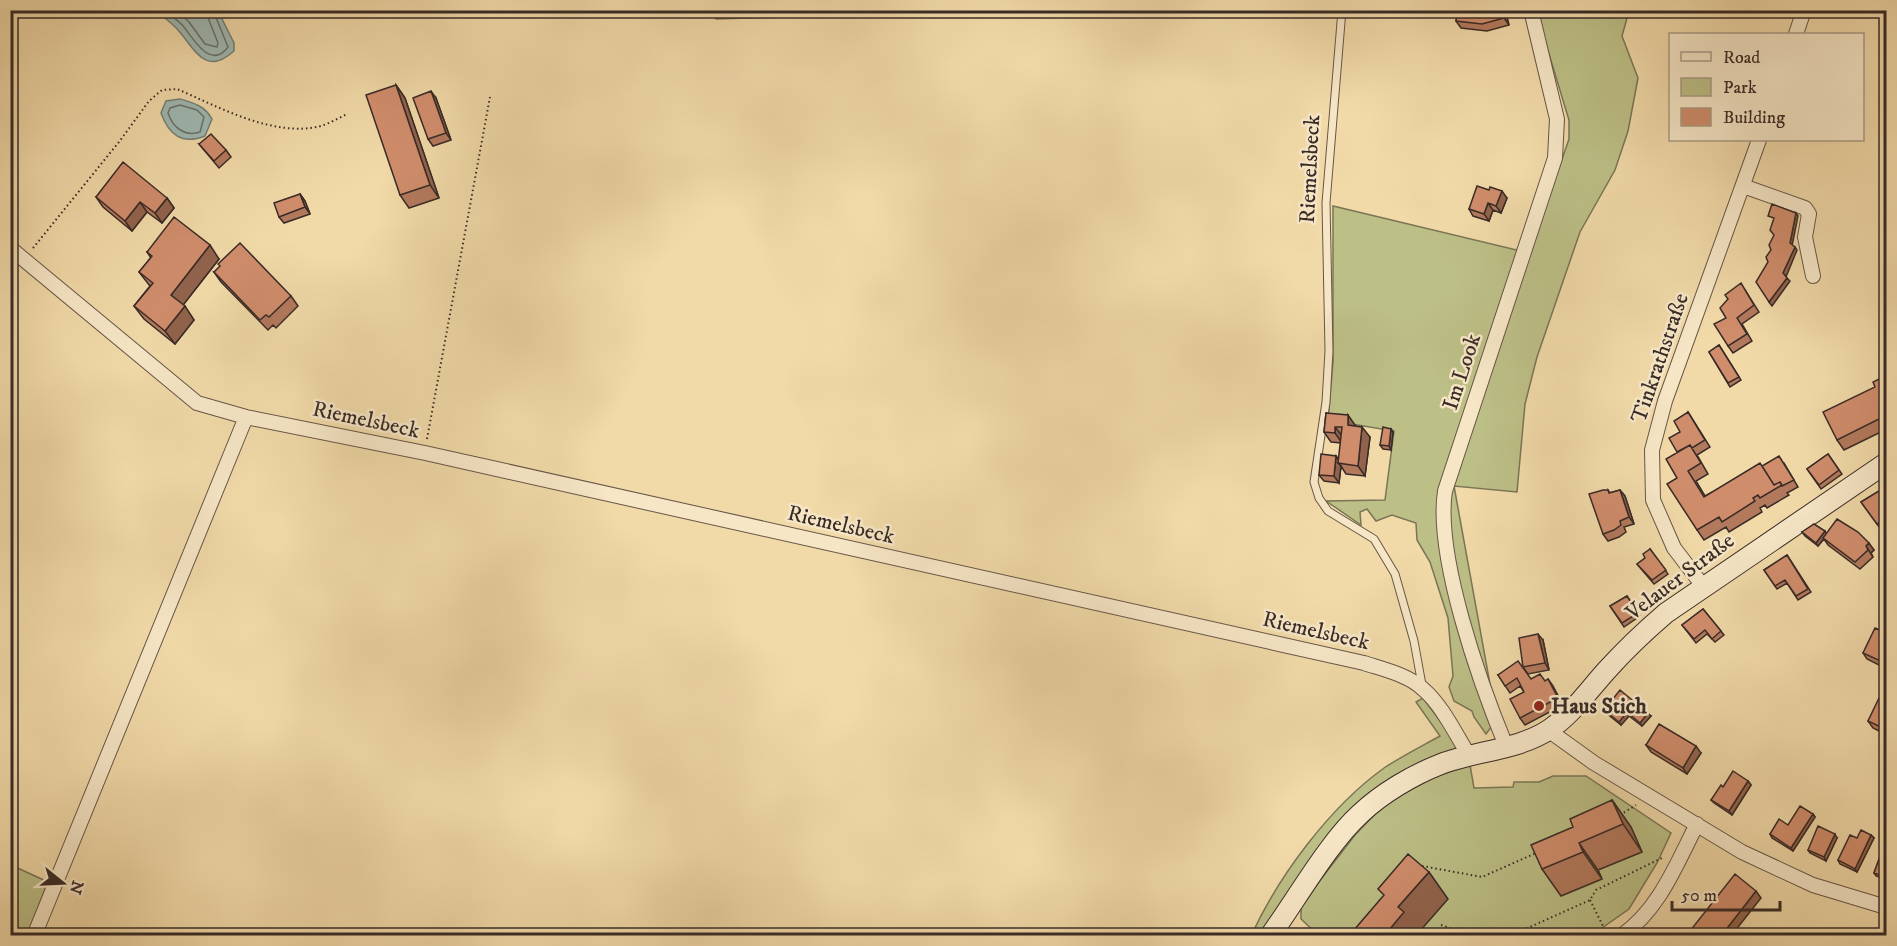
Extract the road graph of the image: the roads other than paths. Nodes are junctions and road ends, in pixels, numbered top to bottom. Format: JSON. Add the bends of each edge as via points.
{"nodes":[{"id":1,"x":1342,"y":10,"type":"edge"},
{"id":2,"x":1531,"y":10,"type":"edge"},
{"id":3,"x":1804,"y":10,"type":"edge"},
{"id":4,"x":1796,"y":33,"type":"edge"},
{"id":5,"x":1759,"y":141,"type":"edge"},
{"id":6,"x":1743,"y":186,"type":"junction"},
{"id":7,"x":10,"y":248,"type":"edge"},
{"id":8,"x":1813,"y":276,"type":"dead end"},
{"id":9,"x":246,"y":417,"type":"junction"},
{"id":10,"x":1887,"y":463,"type":"edge"},
{"id":11,"x":1703,"y":586,"type":"junction"},
{"id":12,"x":1423,"y":688,"type":"junction"},
{"id":13,"x":1548,"y":730,"type":"junction"},
{"id":14,"x":1506,"y":746,"type":"junction"},
{"id":15,"x":1468,"y":754,"type":"junction"},
{"id":16,"x":1697,"y":824,"type":"junction"},
{"id":17,"x":1887,"y":908,"type":"edge"},
{"id":18,"x":1887,"y":926,"type":"edge"},
{"id":19,"x":34,"y":936,"type":"edge"},
{"id":20,"x":1270,"y":936,"type":"edge"},
{"id":21,"x":1621,"y":936,"type":"edge"},
{"id":22,"x":1879,"y":936,"type":"edge"}],
"edges":[{"from":1,"to":12,"type":"lane","name":"Riemelsbeck","via":[[1326,203],[1326,402],[1314,482],[1328,511],[1374,540],[1395,574]]},
{"from":2,"to":14,"type":"street","name":"Im Look","via":[[1557,119],[1555,158],[1445,491],[1442,524],[1465,624],[1489,707]]},
{"from":3,"to":4,"type":"street"},
{"from":5,"to":6,"type":"street","name":"Tinkrathstraße"},
{"from":6,"to":8,"type":"street","via":[[1805,208],[1809,214],[1805,237]]},
{"from":6,"to":11,"type":"street","name":"Tinkrathstraße","via":[[1665,401],[1652,450],[1653,500],[1674,548]]},
{"from":7,"to":9,"type":"street","name":"Riemelsbeck","via":[[197,403]]},
{"from":9,"to":12,"type":"street","name":"Riemelsbeck","via":[[425,453],[1342,657],[1387,670]]},
{"from":9,"to":19,"type":"street"},
{"from":10,"to":11,"type":"main road","name":"Velauer Straße"},
{"from":11,"to":13,"type":"main road","name":"Velauer Straße","via":[[1639,637],[1576,707]]},
{"from":12,"to":15,"type":"street","name":"Riemelsbeck"},
{"from":13,"to":14,"type":"main road","name":"Velauer Straße"},
{"from":13,"to":16,"type":"street","via":[[1594,763]]},
{"from":14,"to":15,"type":"main road","name":"Velauer Straße"},
{"from":15,"to":20,"type":"main road","name":"Velauer Straße","via":[[1395,788],[1359,814]]},
{"from":16,"to":17,"type":"street","via":[[1782,873]]},
{"from":16,"to":21,"type":"street","via":[[1656,901]]},
{"from":18,"to":22,"type":"lane"}]}
